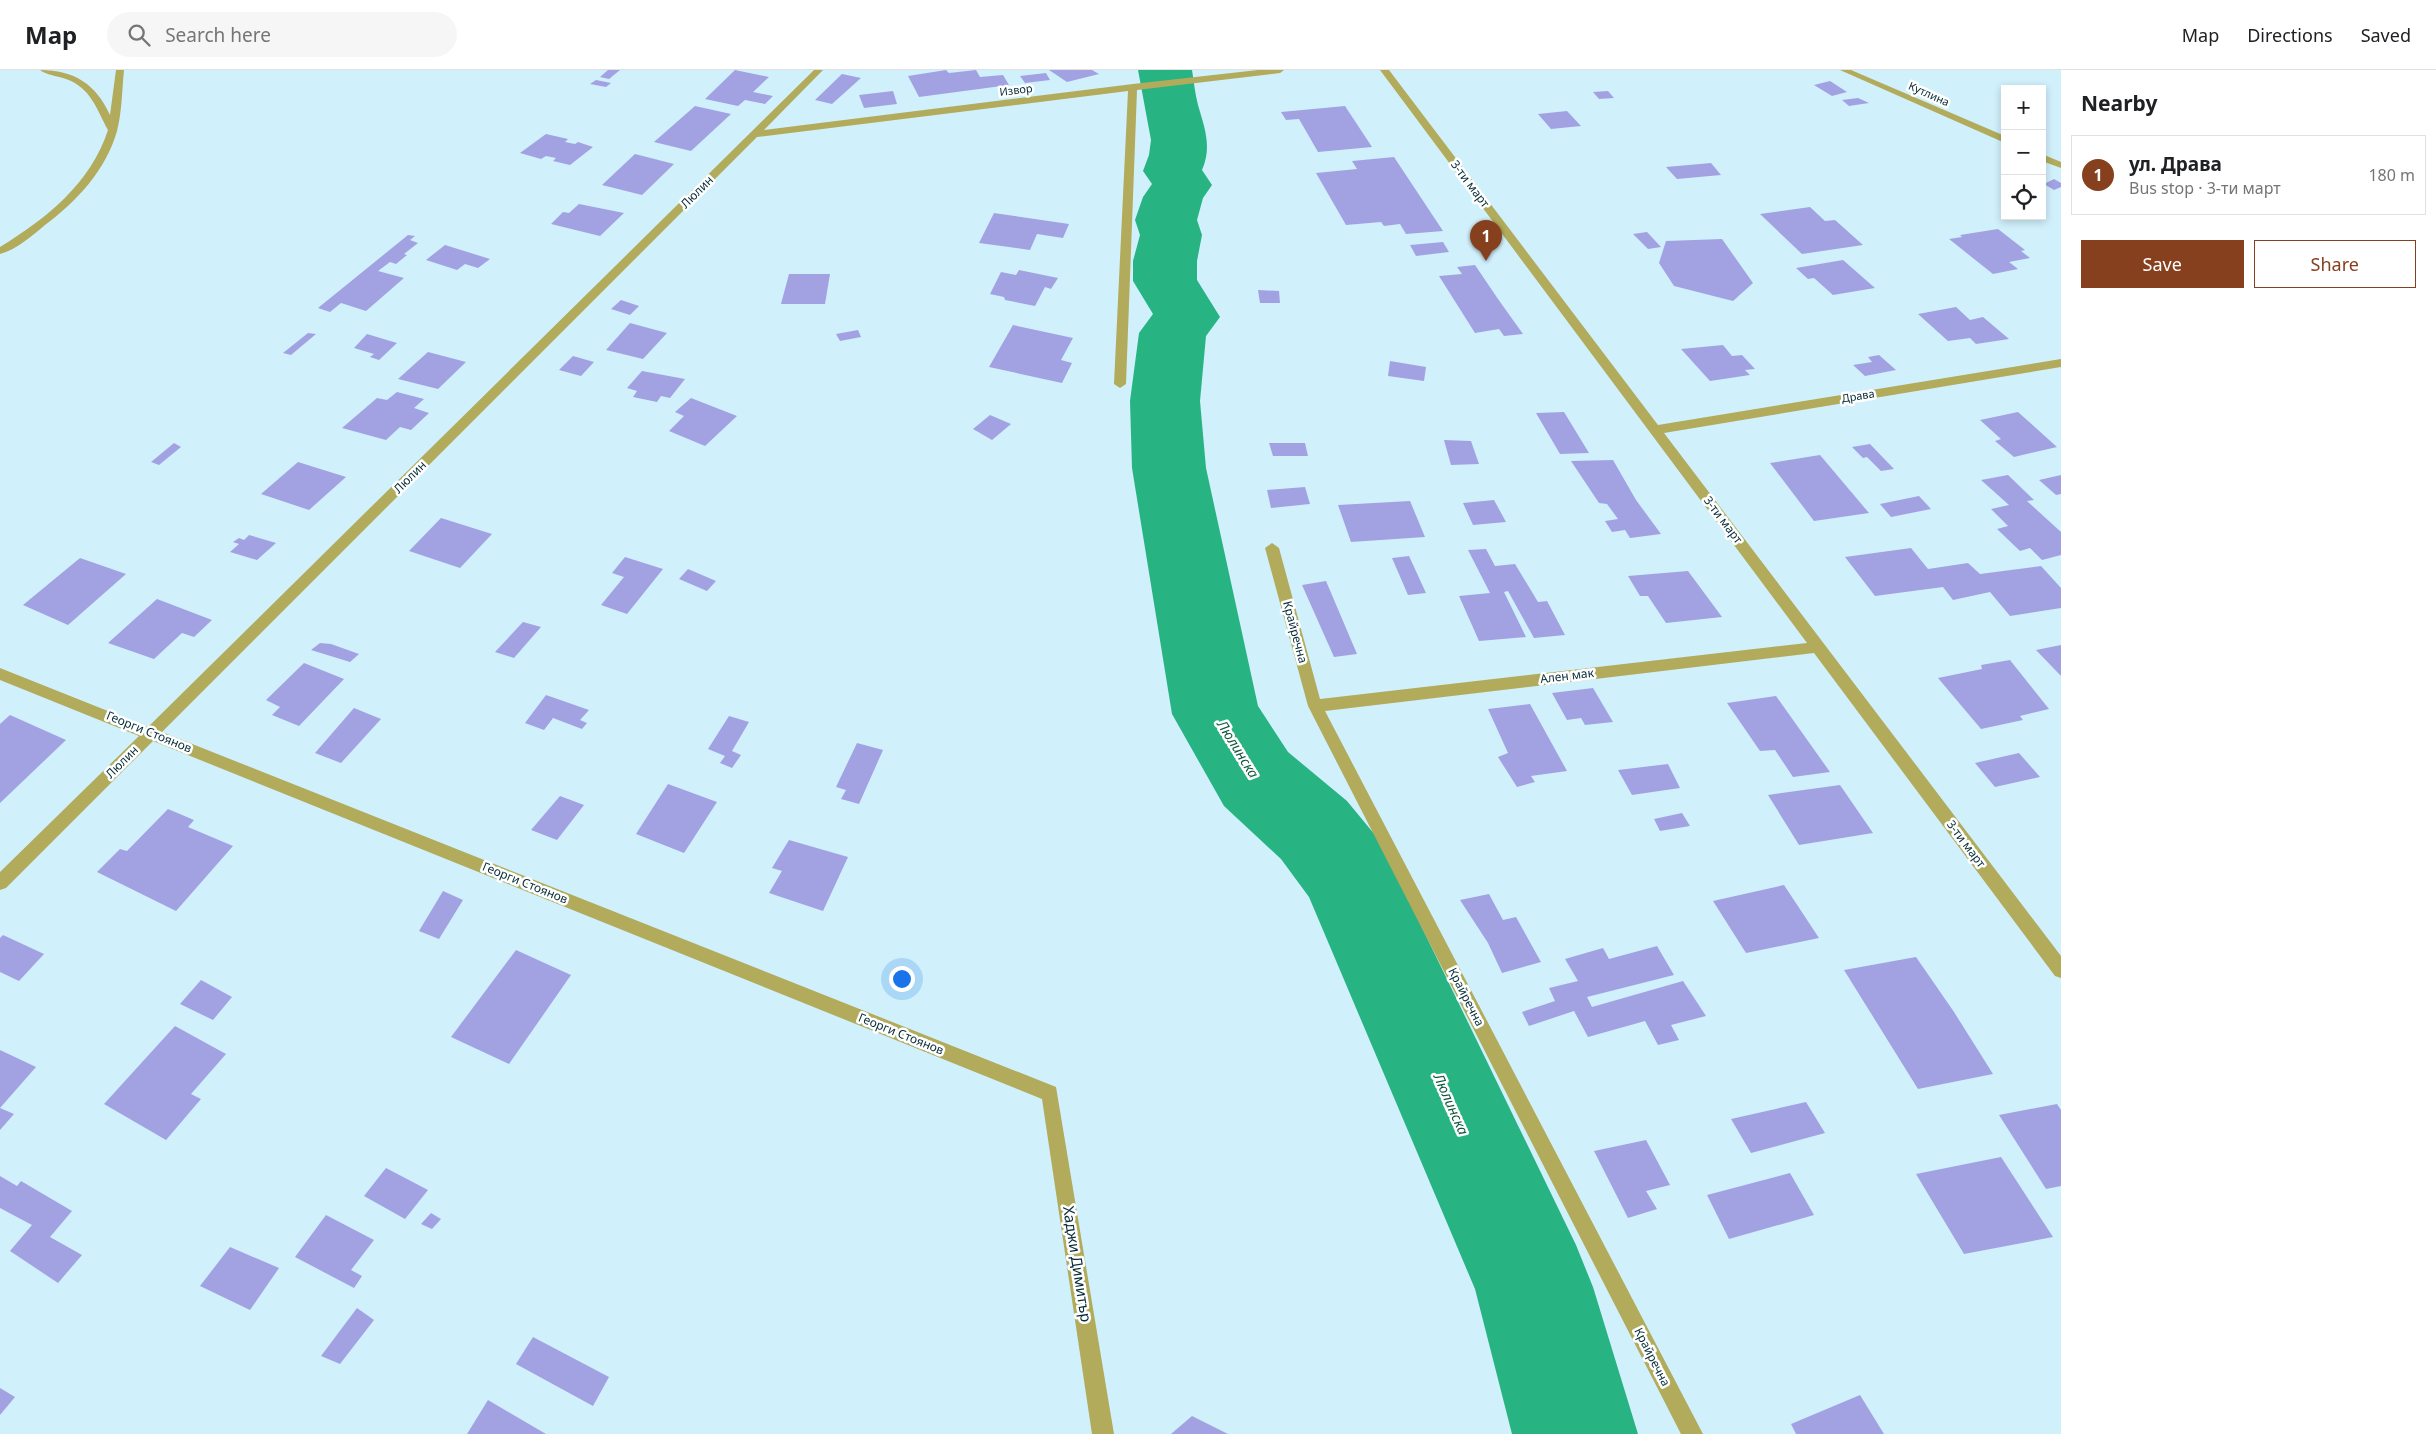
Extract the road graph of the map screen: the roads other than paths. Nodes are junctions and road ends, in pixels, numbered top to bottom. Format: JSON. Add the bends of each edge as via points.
{"nodes":[{"id":1,"x":44,"y":70,"type":"edge"},
{"id":2,"x":120,"y":70,"type":"edge"},
{"id":3,"x":819,"y":70,"type":"edge"},
{"id":4,"x":1280,"y":70,"type":"edge"},
{"id":5,"x":1384,"y":70,"type":"edge"},
{"id":6,"x":1844,"y":70,"type":"edge"},
{"id":7,"x":1133,"y":87,"type":"junction"},
{"id":8,"x":112,"y":132,"type":"junction"},
{"id":9,"x":756,"y":134,"type":"junction"},
{"id":10,"x":2001,"y":138,"type":"edge"},
{"id":11,"x":2046,"y":159,"type":"edge"},
{"id":12,"x":2061,"y":165,"type":"edge"},
{"id":13,"x":0,"y":252,"type":"edge"},
{"id":14,"x":2061,"y":363,"type":"edge"},
{"id":15,"x":1120,"y":384,"type":"dead end"},
{"id":16,"x":1655,"y":430,"type":"junction"},
{"id":17,"x":1272,"y":548,"type":"dead end"},
{"id":18,"x":1818,"y":647,"type":"junction"},
{"id":19,"x":0,"y":674,"type":"edge"},
{"id":20,"x":1315,"y":706,"type":"junction"},
{"id":21,"x":152,"y":733,"type":"junction"},
{"id":22,"x":0,"y":883,"type":"edge"},
{"id":23,"x":2061,"y":970,"type":"edge"},
{"id":24,"x":1050,"y":1093,"type":"joint"},
{"id":25,"x":1103,"y":1434,"type":"edge"},
{"id":26,"x":1692,"y":1434,"type":"edge"}],
"edges":[{"from":1,"to":8,"type":"street","via":[[85,84],[101,102]]},
{"from":2,"to":8,"type":"street"},
{"from":3,"to":9,"type":"street","name":"Люлин"},
{"from":4,"to":7,"type":"street","name":"Извор"},
{"from":5,"to":16,"type":"street","name":"3-ти март"},
{"from":6,"to":10,"type":"street","name":"Кутлина"},
{"from":7,"to":9,"type":"street","name":"Извор"},
{"from":7,"to":15,"type":"street"},
{"from":8,"to":13,"type":"street","via":[[93,174],[53,214]]},
{"from":9,"to":21,"type":"street","name":"Люлин"},
{"from":11,"to":12,"type":"street"},
{"from":14,"to":16,"type":"street","name":"Драва"},
{"from":16,"to":18,"type":"street","name":"3-ти март"},
{"from":17,"to":20,"type":"street","name":"Крайречна"},
{"from":18,"to":20,"type":"street","name":"Ален мак"},
{"from":18,"to":23,"type":"street","name":"3-ти март"},
{"from":19,"to":21,"type":"street","name":"Георги Стоянов"},
{"from":20,"to":26,"type":"street","name":"Крайречна"},
{"from":21,"to":22,"type":"street","name":"Люлин"},
{"from":21,"to":24,"type":"street","name":"Георги Стоянов"},
{"from":24,"to":25,"type":"street","name":"Хаджи Димитър"}]}
